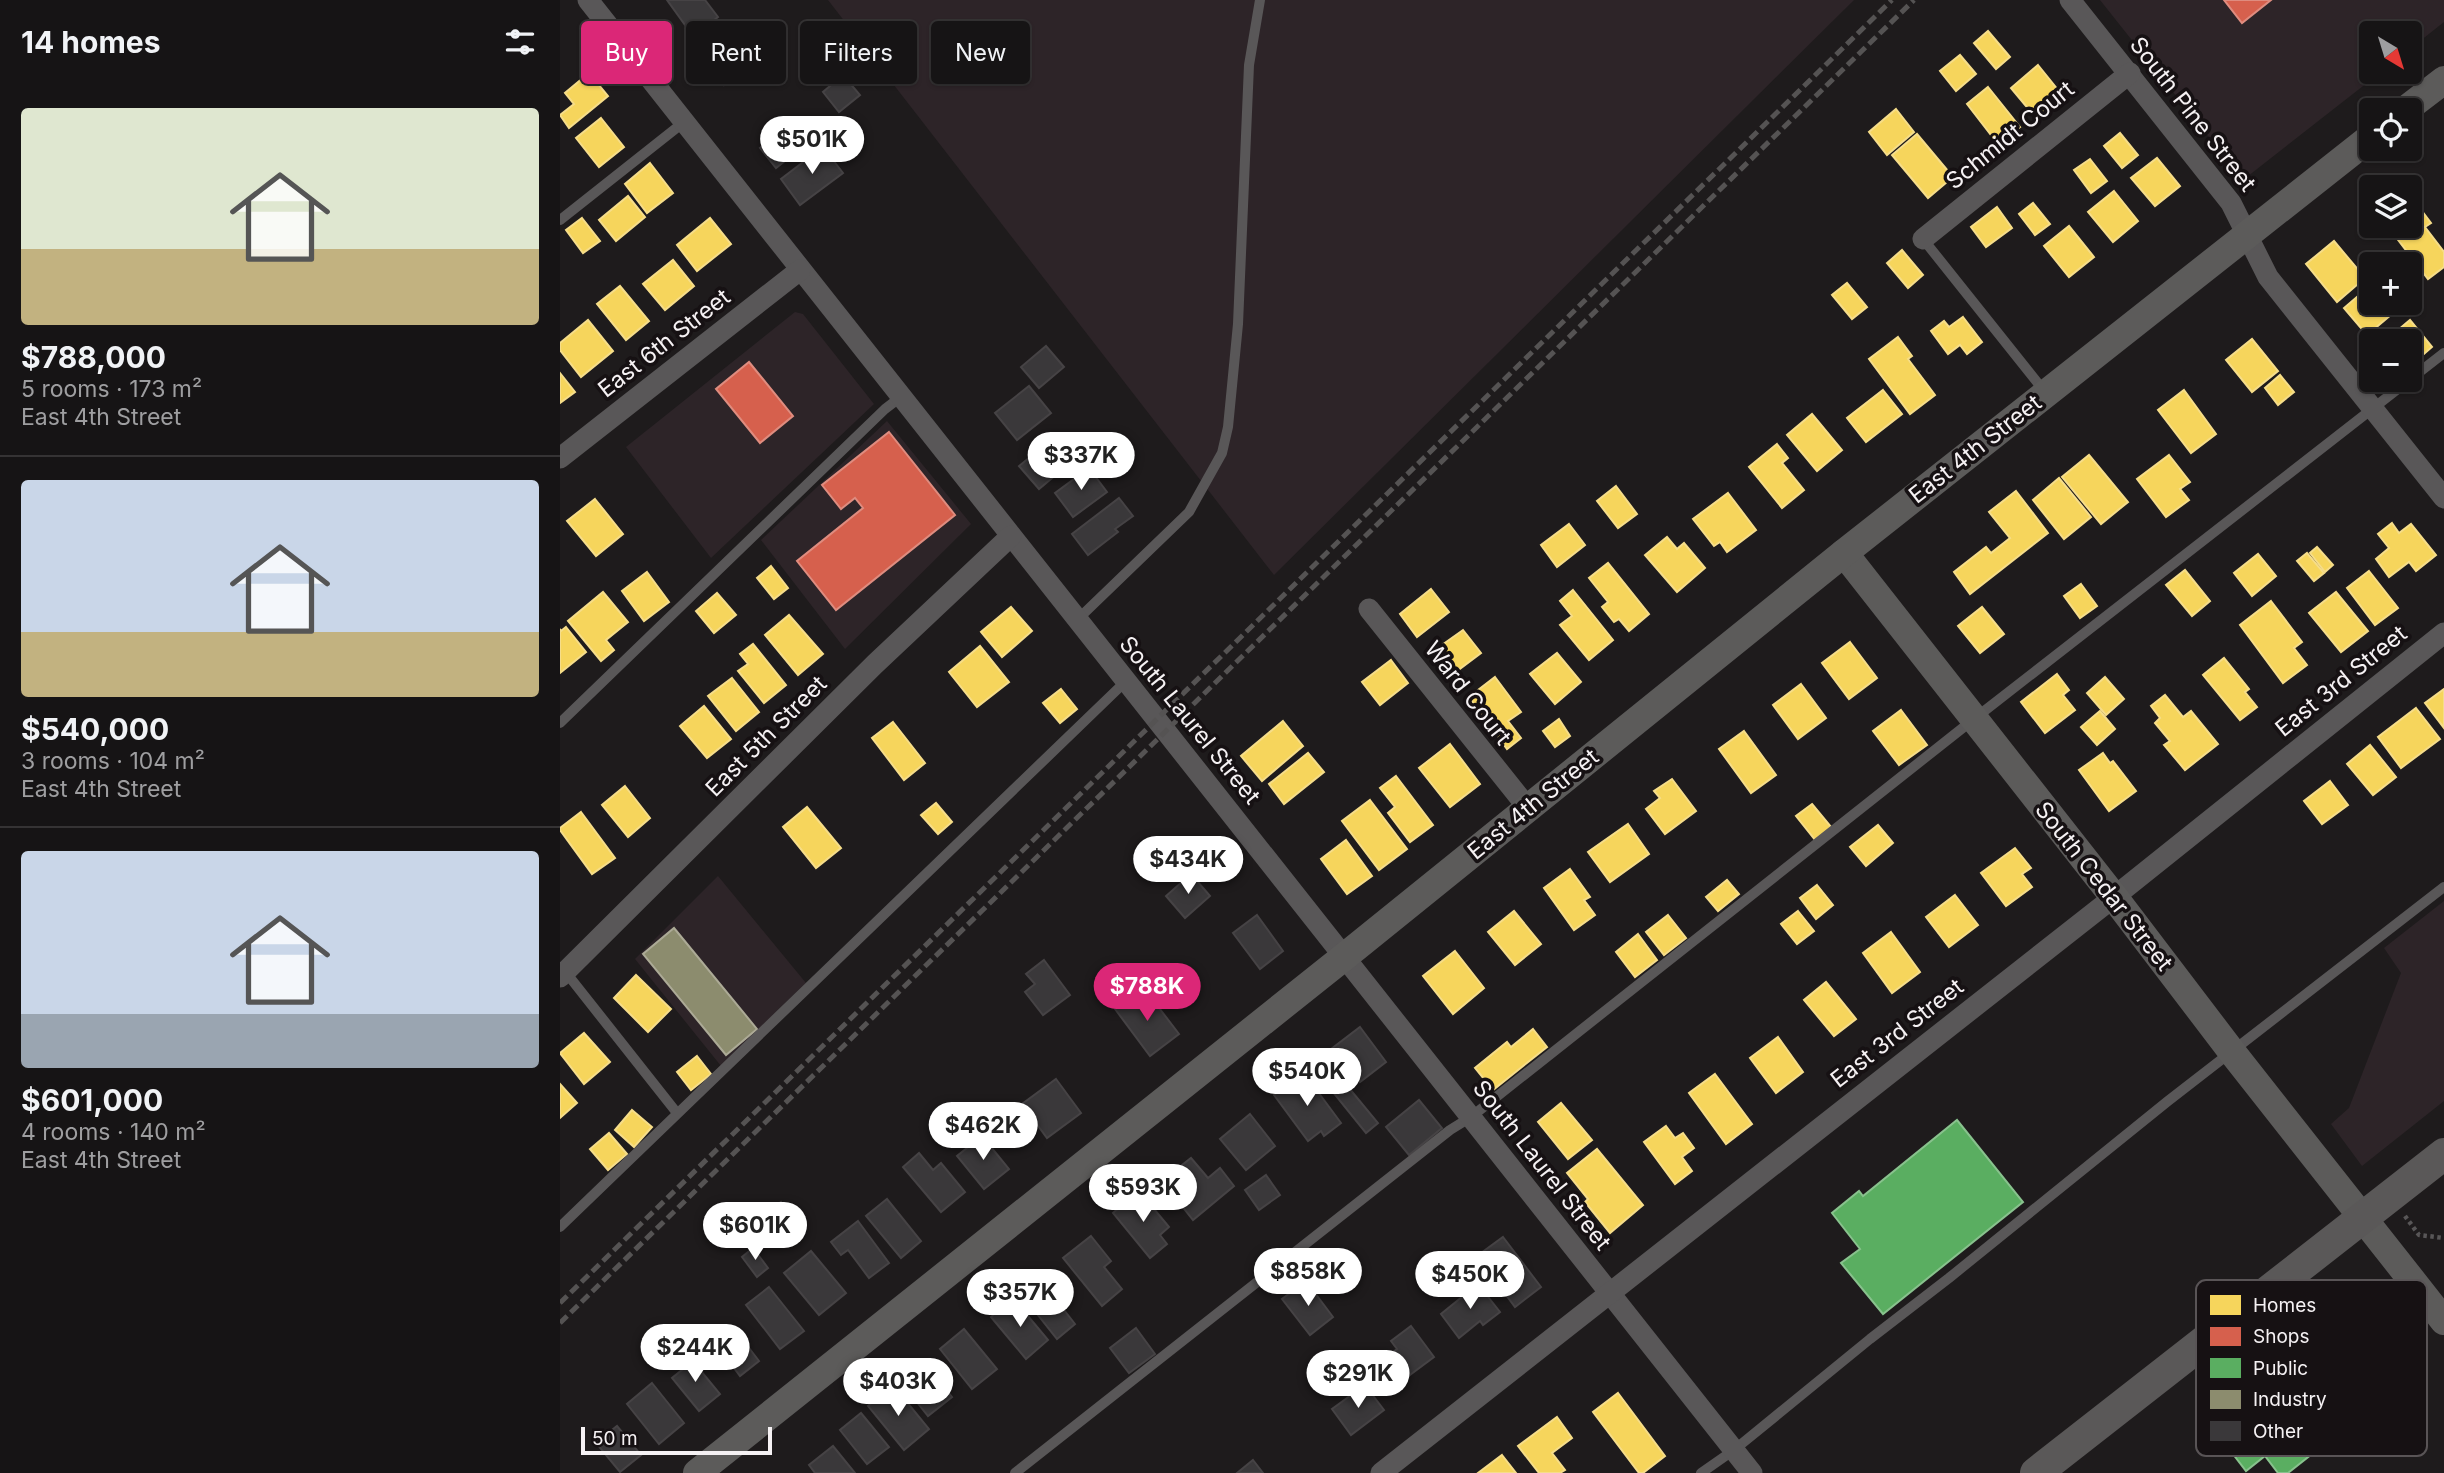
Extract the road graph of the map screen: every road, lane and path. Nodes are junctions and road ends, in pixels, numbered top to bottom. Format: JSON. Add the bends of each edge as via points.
{"nodes":[{"id":1,"x":588,"y":0,"type":"edge"},
{"id":2,"x":1260,"y":0,"type":"edge"},
{"id":3,"x":2070,"y":0,"type":"edge"},
{"id":4,"x":2130,"y":73,"type":"junction"},
{"id":5,"x":2444,"y":80,"type":"edge"},
{"id":6,"x":2421,"y":98,"type":"edge"},
{"id":7,"x":684,"y":122,"type":"junction"},
{"id":8,"x":2359,"y":146,"type":"edge"},
{"id":9,"x":560,"y":220,"type":"edge"},
{"id":10,"x":2246,"y":235,"type":"junction"},
{"id":11,"x":1923,"y":239,"type":"joint"},
{"id":12,"x":800,"y":270,"type":"junction"},
{"id":13,"x":2444,"y":354,"type":"edge"},
{"id":14,"x":2046,"y":393,"type":"junction"},
{"id":15,"x":902,"y":396,"type":"junction"},
{"id":16,"x":2374,"y":409,"type":"junction"},
{"id":17,"x":560,"y":458,"type":"edge"},
{"id":18,"x":2444,"y":498,"type":"edge"},
{"id":19,"x":1011,"y":536,"type":"junction"},
{"id":20,"x":1844,"y":553,"type":"junction"},
{"id":21,"x":1369,"y":609,"type":"dead end"},
{"id":22,"x":1077,"y":621,"type":"junction"},
{"id":23,"x":2444,"y":633,"type":"edge"},
{"id":24,"x":1125,"y":682,"type":"junction"},
{"id":25,"x":1974,"y":719,"type":"junction"},
{"id":26,"x":560,"y":723,"type":"edge"},
{"id":27,"x":1528,"y":808,"type":"junction"},
{"id":28,"x":2444,"y":887,"type":"edge"},
{"id":29,"x":2114,"y":897,"type":"junction"},
{"id":30,"x":1344,"y":957,"type":"junction"},
{"id":31,"x":562,"y":970,"type":"edge"},
{"id":32,"x":2232,"y":1052,"type":"junction"},
{"id":33,"x":677,"y":1113,"type":"junction"},
{"id":34,"x":1471,"y":1117,"type":"junction"},
{"id":35,"x":2444,"y":1154,"type":"edge"},
{"id":36,"x":2390,"y":1197,"type":"junction"},
{"id":37,"x":2362,"y":1219,"type":"junction"},
{"id":38,"x":560,"y":1227,"type":"edge"},
{"id":39,"x":2444,"y":1238,"type":"edge"},
{"id":40,"x":2284,"y":1280,"type":"edge"},
{"id":41,"x":2411,"y":1280,"type":"edge"},
{"id":42,"x":1609,"y":1293,"type":"junction"},
{"id":43,"x":2427,"y":1300,"type":"edge"},
{"id":44,"x":2444,"y":1321,"type":"edge"},
{"id":45,"x":2196,"y":1348,"type":"edge"},
{"id":46,"x":1734,"y":1450,"type":"junction"},
{"id":47,"x":697,"y":1473,"type":"edge"},
{"id":48,"x":1015,"y":1473,"type":"edge"},
{"id":49,"x":1381,"y":1473,"type":"edge"},
{"id":50,"x":1701,"y":1473,"type":"edge"},
{"id":51,"x":1752,"y":1473,"type":"edge"},
{"id":52,"x":2036,"y":1473,"type":"edge"}],
"edges":[{"from":1,"to":7,"type":"street","name":"South Laurel Street"},
{"from":2,"to":22,"type":"lane","via":[[1249,65],[1238,324],[1223,453],[1189,512]]},
{"from":3,"to":4,"type":"street","name":"South Pine Street"},
{"from":4,"to":10,"type":"street","name":"South Pine Street","via":[[2231,203]]},
{"from":4,"to":11,"type":"street","name":"Schmidt Court"},
{"from":5,"to":6,"type":"street"},
{"from":7,"to":9,"type":"lane"},
{"from":7,"to":12,"type":"street","name":"South Laurel Street"},
{"from":8,"to":10,"type":"street","name":"East 4th Street"},
{"from":10,"to":14,"type":"street","name":"East 4th Street"},
{"from":10,"to":16,"type":"street","name":"South Pine Street","via":[[2268,277]]},
{"from":11,"to":14,"type":"lane"},
{"from":12,"to":15,"type":"street","name":"South Laurel Street"},
{"from":12,"to":17,"type":"street","name":"East 6th Street"},
{"from":13,"to":16,"type":"lane"},
{"from":14,"to":20,"type":"street","name":"East 4th Street"},
{"from":15,"to":19,"type":"street","name":"South Laurel Street"},
{"from":15,"to":26,"type":"lane"},
{"from":16,"to":18,"type":"street","name":"South Pine Street"},
{"from":16,"to":25,"type":"lane"},
{"from":19,"to":22,"type":"street","name":"South Laurel Street"},
{"from":19,"to":31,"type":"street","name":"East 5th Street"},
{"from":20,"to":25,"type":"street","name":"South Cedar Street"},
{"from":20,"to":27,"type":"street","name":"East 4th Street"},
{"from":21,"to":27,"type":"street","name":"Ward Court"},
{"from":22,"to":24,"type":"street","name":"South Laurel Street"},
{"from":23,"to":29,"type":"street","name":"East 3rd Street"},
{"from":24,"to":30,"type":"street","name":"South Laurel Street"},
{"from":24,"to":33,"type":"lane"},
{"from":25,"to":29,"type":"street","name":"South Cedar Street"},
{"from":25,"to":34,"type":"lane"},
{"from":27,"to":30,"type":"street","name":"East 4th Street"},
{"from":28,"to":32,"type":"lane"},
{"from":29,"to":32,"type":"street","name":"South Cedar Street"},
{"from":29,"to":42,"type":"street","name":"East 3rd Street"},
{"from":30,"to":34,"type":"street","name":"South Laurel Street"},
{"from":30,"to":47,"type":"street","name":"East 4th Street"},
{"from":31,"to":33,"type":"lane"},
{"from":32,"to":37,"type":"street","name":"South Cedar Street"},
{"from":32,"to":46,"type":"lane"},
{"from":33,"to":38,"type":"lane"},
{"from":34,"to":42,"type":"street","name":"South Laurel Street"},
{"from":34,"to":48,"type":"lane"},
{"from":35,"to":36,"type":"main road"},
{"from":36,"to":37,"type":"main road"},
{"from":36,"to":39,"type":"path","via":[[2419,1235]]},
{"from":37,"to":40,"type":"main road"},
{"from":37,"to":41,"type":"street","name":"South Cedar Street"},
{"from":42,"to":46,"type":"street","name":"South Laurel Street"},
{"from":42,"to":49,"type":"street","name":"East 3rd Street"},
{"from":43,"to":44,"type":"street","name":"South Cedar Street"},
{"from":45,"to":52,"type":"main road"},
{"from":46,"to":50,"type":"lane"},
{"from":46,"to":51,"type":"street","name":"South Laurel Street"}]}
